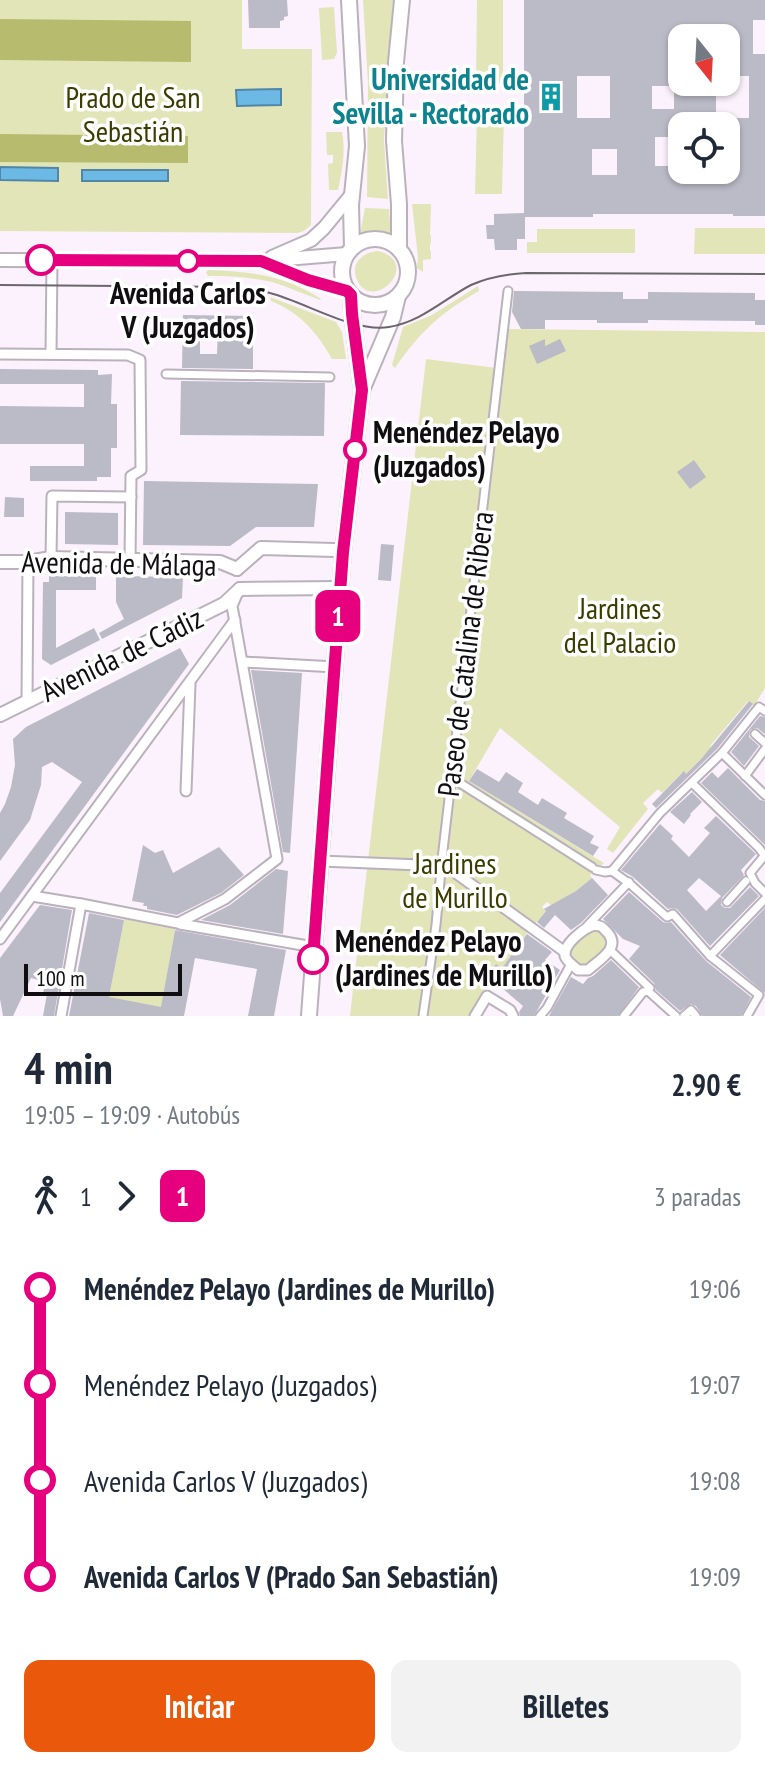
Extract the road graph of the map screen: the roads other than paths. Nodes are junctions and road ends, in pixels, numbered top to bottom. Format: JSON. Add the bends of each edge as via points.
{"nodes":[{"id":1,"x":349,"y":0,"type":"edge"},
{"id":2,"x":402,"y":0,"type":"edge"},
{"id":3,"x":352,"y":194,"type":"junction"},
{"id":4,"x":399,"y":249,"type":"junction"},
{"id":5,"x":350,"y":251,"type":"junction"},
{"id":6,"x":0,"y":260,"type":"edge"},
{"id":7,"x":52,"y":260,"type":"junction"},
{"id":8,"x":261,"y":261,"type":"junction"},
{"id":9,"x":508,"y":291,"type":"dead end"},
{"id":10,"x":349,"y":293,"type":"junction"},
{"id":11,"x":398,"y":296,"type":"junction"},
{"id":12,"x":0,"y":354,"type":"edge"},
{"id":13,"x":51,"y":354,"type":"junction"},
{"id":14,"x":166,"y":374,"type":"dead end"},
{"id":15,"x":330,"y":377,"type":"dead end"},
{"id":16,"x":362,"y":390,"type":"junction"},
{"id":17,"x":131,"y":497,"type":"junction"},
{"id":18,"x":343,"y":552,"type":"junction"},
{"id":19,"x":51,"y":558,"type":"junction"},
{"id":20,"x":130,"y":560,"type":"junction"},
{"id":21,"x":0,"y":562,"type":"edge"},
{"id":22,"x":28,"y":562,"type":"junction"},
{"id":23,"x":237,"y":569,"type":"junction"},
{"id":24,"x":340,"y":588,"type":"junction"},
{"id":25,"x":240,"y":589,"type":"junction"},
{"id":26,"x":235,"y":620,"type":"junction"},
{"id":27,"x":243,"y":662,"type":"junction"},
{"id":28,"x":335,"y":667,"type":"junction"},
{"id":29,"x":190,"y":684,"type":"junction"},
{"id":30,"x":27,"y":702,"type":"junction"},
{"id":31,"x":762,"y":709,"type":"edge"},
{"id":32,"x":0,"y":715,"type":"edge"},
{"id":33,"x":755,"y":734,"type":"dead end"},
{"id":34,"x":765,"y":743,"type":"edge"},
{"id":35,"x":765,"y":749,"type":"edge"},
{"id":36,"x":722,"y":753,"type":"junction"},
{"id":37,"x":745,"y":776,"type":"junction"},
{"id":38,"x":452,"y":778,"type":"junction"},
{"id":39,"x":692,"y":783,"type":"junction"},
{"id":40,"x":186,"y":791,"type":"dead end"},
{"id":41,"x":765,"y":795,"type":"edge"},
{"id":42,"x":765,"y":855,"type":"edge"},
{"id":43,"x":320,"y":861,"type":"junction"},
{"id":44,"x":441,"y":866,"type":"junction"},
{"id":45,"x":612,"y":871,"type":"junction"},
{"id":46,"x":751,"y":882,"type":"junction"},
{"id":47,"x":630,"y":883,"type":"junction"},
{"id":48,"x":765,"y":893,"type":"edge"},
{"id":49,"x":32,"y":896,"type":"junction"},
{"id":50,"x":765,"y":899,"type":"edge"},
{"id":51,"x":727,"y":902,"type":"dead end"},
{"id":52,"x":81,"y":904,"type":"junction"},
{"id":53,"x":178,"y":923,"type":"junction"},
{"id":54,"x":587,"y":926,"type":"junction"},
{"id":55,"x":0,"y":939,"type":"edge"},
{"id":56,"x":314,"y":947,"type":"junction"},
{"id":57,"x":610,"y":950,"type":"junction"},
{"id":58,"x":565,"y":952,"type":"junction"},
{"id":59,"x":710,"y":956,"type":"junction"},
{"id":60,"x":571,"y":964,"type":"junction"},
{"id":61,"x":648,"y":991,"type":"junction"},
{"id":62,"x":61,"y":1016,"type":"edge"},
{"id":63,"x":309,"y":1016,"type":"edge"},
{"id":64,"x":423,"y":1016,"type":"edge"},
{"id":65,"x":475,"y":1016,"type":"edge"},
{"id":66,"x":513,"y":1016,"type":"edge"},
{"id":67,"x":540,"y":1016,"type":"edge"},
{"id":68,"x":624,"y":1016,"type":"edge"},
{"id":69,"x":676,"y":1016,"type":"edge"},
{"id":70,"x":684,"y":1016,"type":"edge"},
{"id":71,"x":696,"y":1016,"type":"edge"},
{"id":72,"x":747,"y":1016,"type":"edge"}],
"edges":[{"from":1,"to":3,"type":"main road","via":[[357,146]]},
{"from":2,"to":4,"type":"main road","via":[[394,141]]},
{"from":3,"to":5,"type":"main road"},
{"from":3,"to":8,"type":"street","via":[[311,240]]},
{"from":4,"to":5,"type":"main road","via":[[375,239]]},
{"from":4,"to":11,"type":"main road","via":[[408,272]]},
{"from":5,"to":8,"type":"street"},
{"from":5,"to":10,"type":"main road","via":[[342,267]]},
{"from":6,"to":7,"type":"street"},
{"from":7,"to":8,"type":"street"},
{"from":7,"to":13,"type":"street"},
{"from":8,"to":10,"type":"street"},
{"from":9,"to":38,"type":"street","name":"Paseo de Catalina de Ribera"},
{"from":10,"to":11,"type":"main road","via":[[375,305]]},
{"from":10,"to":16,"type":"main road"},
{"from":11,"to":16,"type":"main road"},
{"from":12,"to":13,"type":"street"},
{"from":13,"to":17,"type":"street","via":[[128,355],[140,360],[141,470],[131,476]]},
{"from":14,"to":15,"type":"street"},
{"from":16,"to":18,"type":"main road"},
{"from":17,"to":19,"type":"street","via":[[52,496]]},
{"from":17,"to":20,"type":"street"},
{"from":18,"to":23,"type":"street","via":[[261,548]]},
{"from":18,"to":24,"type":"main road"},
{"from":19,"to":20,"type":"street","name":"Avenida de Málaga"},
{"from":19,"to":22,"type":"street","name":"Avenida de Málaga"},
{"from":20,"to":23,"type":"street","name":"Avenida de Málaga","via":[[220,562]]},
{"from":21,"to":22,"type":"street","name":"Avenida de Málaga"},
{"from":22,"to":30,"type":"street"},
{"from":23,"to":25,"type":"street"},
{"from":24,"to":25,"type":"street"},
{"from":24,"to":28,"type":"main road"},
{"from":25,"to":26,"type":"street","via":[[232,606]]},
{"from":25,"to":30,"type":"street","name":"Avenida de Cádiz","via":[[224,604]]},
{"from":26,"to":27,"type":"street"},
{"from":26,"to":29,"type":"street"},
{"from":27,"to":28,"type":"street"},
{"from":27,"to":53,"type":"street","via":[[277,859],[225,899]]},
{"from":28,"to":43,"type":"main road"},
{"from":29,"to":40,"type":"street"},
{"from":29,"to":49,"type":"street"},
{"from":30,"to":32,"type":"street","name":"Avenida de Cádiz"},
{"from":31,"to":36,"type":"street"},
{"from":33,"to":34,"type":"street"},
{"from":35,"to":37,"type":"street"},
{"from":36,"to":37,"type":"street"},
{"from":36,"to":39,"type":"street"},
{"from":37,"to":41,"type":"street"},
{"from":38,"to":44,"type":"street","name":"Paseo de Catalina de Ribera"},
{"from":38,"to":45,"type":"street","via":[[594,868]]},
{"from":39,"to":42,"type":"street"},
{"from":39,"to":45,"type":"street"},
{"from":42,"to":46,"type":"street","via":[[750,873]]},
{"from":43,"to":44,"type":"street"},
{"from":43,"to":56,"type":"main road"},
{"from":44,"to":58,"type":"street"},
{"from":44,"to":64,"type":"street","name":"Paseo de Catalina de Ribera"},
{"from":45,"to":47,"type":"street"},
{"from":46,"to":48,"type":"street"},
{"from":46,"to":51,"type":"street"},
{"from":47,"to":54,"type":"street"},
{"from":47,"to":59,"type":"street","via":[[667,917],[673,914]]},
{"from":49,"to":52,"type":"street"},
{"from":49,"to":55,"type":"street"},
{"from":50,"to":59,"type":"street"},
{"from":52,"to":53,"type":"street"},
{"from":52,"to":62,"type":"street"},
{"from":53,"to":56,"type":"street"},
{"from":54,"to":57,"type":"street","via":[[601,926],[612,937]]},
{"from":54,"to":58,"type":"street"},
{"from":56,"to":63,"type":"main road"},
{"from":57,"to":60,"type":"street","via":[[588,970]]},
{"from":57,"to":61,"type":"street"},
{"from":58,"to":60,"type":"street"},
{"from":59,"to":72,"type":"street","via":[[759,995]]},
{"from":60,"to":67,"type":"street"},
{"from":61,"to":68,"type":"street"},
{"from":61,"to":69,"type":"street"},
{"from":65,"to":66,"type":"street","via":[[487,996]]},
{"from":70,"to":71,"type":"street","via":[[691,1010]]}]}
